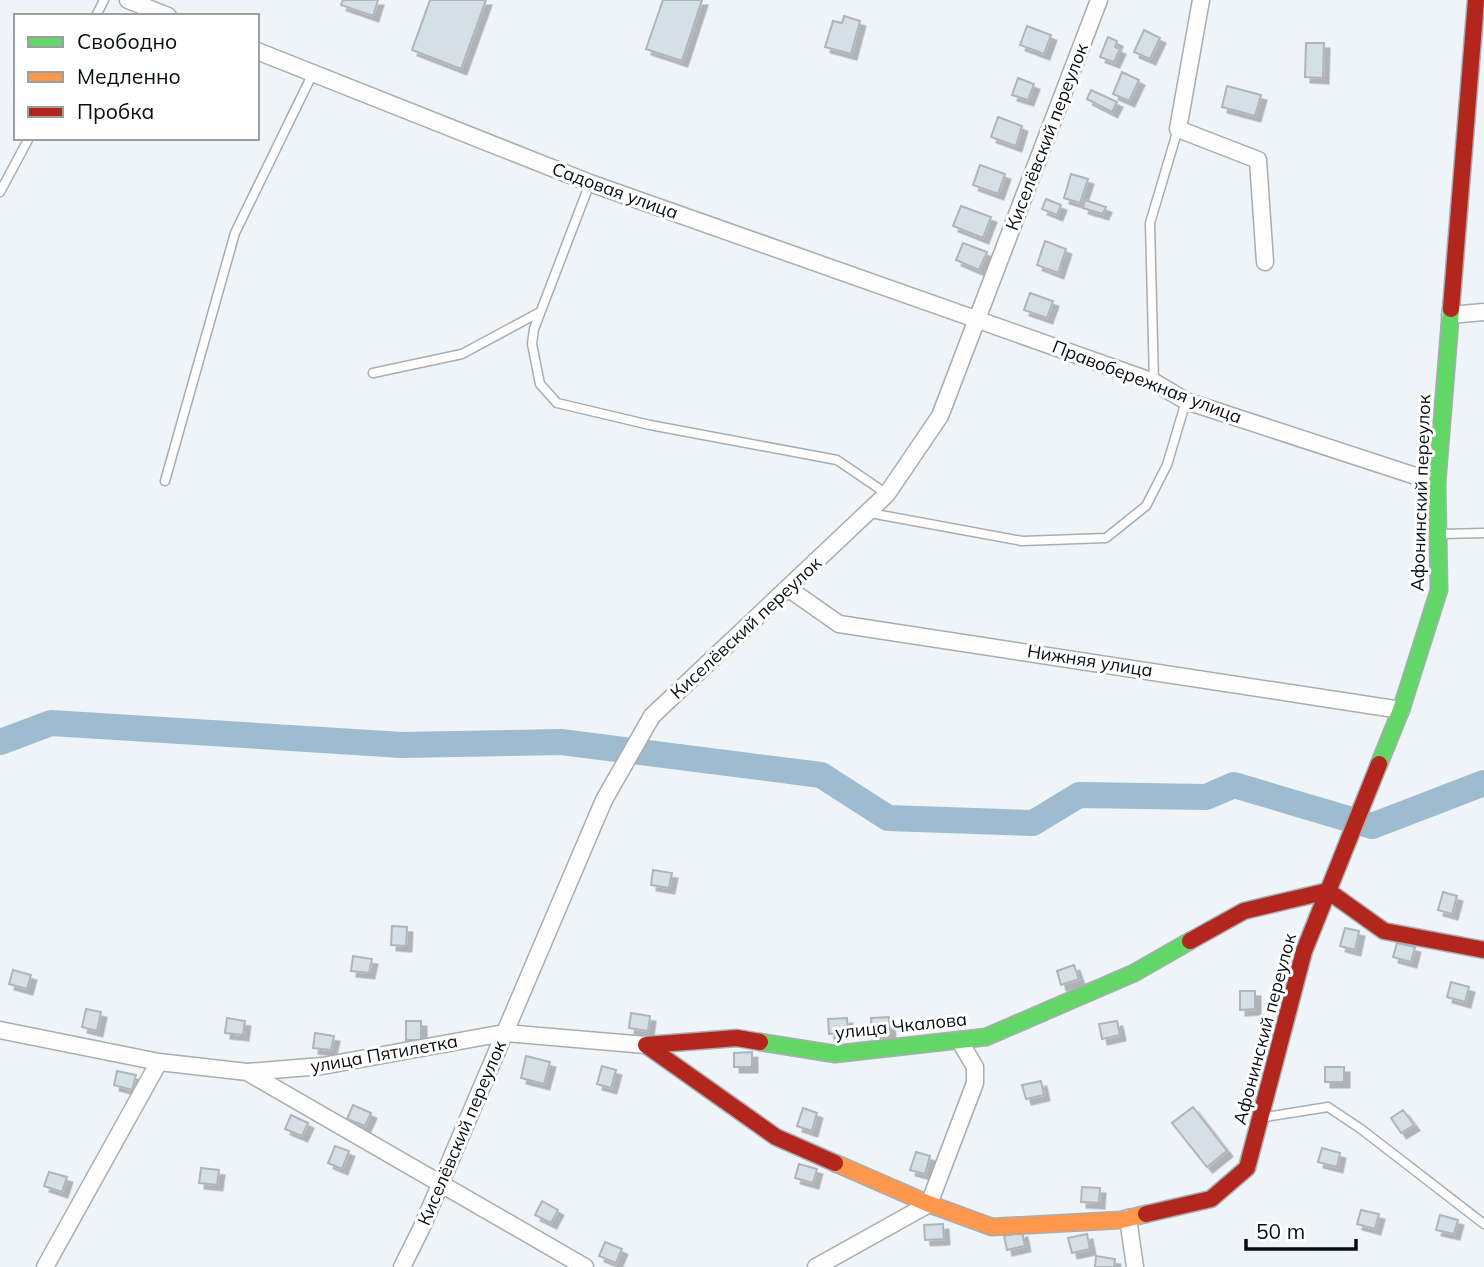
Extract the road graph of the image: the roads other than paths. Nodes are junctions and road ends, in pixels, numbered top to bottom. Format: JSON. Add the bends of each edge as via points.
{"nodes":[{"id":1,"x":128,"y":0,"type":"edge"},
{"id":2,"x":1099,"y":0,"type":"edge"},
{"id":3,"x":1201,"y":0,"type":"edge"},
{"id":4,"x":1476,"y":0,"type":"edge"},
{"id":5,"x":163,"y":14,"type":"edge"},
{"id":6,"x":259,"y":52,"type":"edge"},
{"id":7,"x":313,"y":73,"type":"junction"},
{"id":8,"x":1178,"y":129,"type":"junction"},
{"id":9,"x":28,"y":140,"type":"edge"},
{"id":10,"x":590,"y":183,"type":"junction"},
{"id":11,"x":0,"y":192,"type":"edge"},
{"id":12,"x":1265,"y":262,"type":"dead end"},
{"id":13,"x":1484,"y":312,"type":"edge"},
{"id":14,"x":540,"y":313,"type":"junction"},
{"id":15,"x":1450,"y":315,"type":"junction"},
{"id":16,"x":977,"y":319,"type":"junction"},
{"id":17,"x":373,"y":373,"type":"dead end"},
{"id":18,"x":1154,"y":382,"type":"junction"},
{"id":19,"x":1186,"y":401,"type":"junction"},
{"id":20,"x":165,"y":481,"type":"dead end"},
{"id":21,"x":1437,"y":483,"type":"junction"},
{"id":22,"x":887,"y":494,"type":"junction"},
{"id":23,"x":868,"y":512,"type":"junction"},
{"id":24,"x":1484,"y":533,"type":"edge"},
{"id":25,"x":1438,"y":534,"type":"junction"},
{"id":26,"x":789,"y":589,"type":"junction"},
{"id":27,"x":1401,"y":710,"type":"junction"},
{"id":28,"x":1328,"y":891,"type":"junction"},
{"id":29,"x":1484,"y":950,"type":"edge"},
{"id":30,"x":0,"y":1030,"type":"edge"},
{"id":31,"x":504,"y":1033,"type":"junction"},
{"id":32,"x":959,"y":1040,"type":"junction"},
{"id":33,"x":646,"y":1045,"type":"junction"},
{"id":34,"x":159,"y":1062,"type":"junction"},
{"id":35,"x":247,"y":1072,"type":"junction"},
{"id":36,"x":1260,"y":1118,"type":"junction"},
{"id":37,"x":440,"y":1185,"type":"junction"},
{"id":38,"x":929,"y":1204,"type":"junction"},
{"id":39,"x":1128,"y":1218,"type":"junction"},
{"id":40,"x":1484,"y":1224,"type":"edge"},
{"id":41,"x":45,"y":1267,"type":"edge"},
{"id":42,"x":402,"y":1267,"type":"edge"},
{"id":43,"x":584,"y":1267,"type":"edge"},
{"id":44,"x":816,"y":1267,"type":"edge"},
{"id":45,"x":1135,"y":1267,"type":"edge"}],
"edges":[{"from":1,"to":5,"type":"street"},
{"from":2,"to":16,"type":"street","name":"Киселёвский переулок"},
{"from":3,"to":8,"type":"street"},
{"from":4,"to":15,"type":"street","name":"Афонинский переулок"},
{"from":6,"to":7,"type":"street","name":"Садовая улица"},
{"from":7,"to":10,"type":"street","name":"Садовая улица"},
{"from":7,"to":20,"type":"lane","via":[[235,233]]},
{"from":8,"to":12,"type":"street","via":[[1258,160]]},
{"from":8,"to":18,"type":"lane","via":[[1150,223]]},
{"from":9,"to":11,"type":"lane"},
{"from":10,"to":14,"type":"lane"},
{"from":10,"to":16,"type":"street","name":"Садовая улица"},
{"from":13,"to":15,"type":"street"},
{"from":14,"to":17,"type":"lane","via":[[462,354]]},
{"from":14,"to":22,"type":"lane","via":[[532,344],[540,384],[557,403],[837,460]]},
{"from":15,"to":21,"type":"street","name":"Афонинский переулок"},
{"from":16,"to":18,"type":"street","name":"Правобережная улица"},
{"from":16,"to":22,"type":"street","name":"Киселёвский переулок","via":[[940,416]]},
{"from":18,"to":19,"type":"street","name":"Правобережная улица"},
{"from":19,"to":21,"type":"street","name":"Правобережная улица"},
{"from":19,"to":23,"type":"lane","via":[[1167,465],[1146,506],[1105,538],[1022,541]]},
{"from":21,"to":25,"type":"street","name":"Афонинский переулок"},
{"from":22,"to":23,"type":"street","name":"Киселёвский переулок"},
{"from":23,"to":26,"type":"street","name":"Киселёвский переулок"},
{"from":24,"to":25,"type":"lane"},
{"from":25,"to":27,"type":"street","name":"Афонинский переулок","via":[[1439,590]]},
{"from":26,"to":27,"type":"street","name":"Нижняя улица","via":[[839,624]]},
{"from":26,"to":31,"type":"street","name":"Киселёвский переулок","via":[[652,716],[604,800]]},
{"from":27,"to":28,"type":"street","name":"Афонинский переулок"},
{"from":28,"to":29,"type":"street","via":[[1384,931]]},
{"from":28,"to":32,"type":"street","name":"улица Чкалова","via":[[1244,911],[1134,973],[986,1037]]},
{"from":28,"to":36,"type":"street","name":"Афонинский переулок","via":[[1304,951]]},
{"from":30,"to":34,"type":"street","name":"улица Пятилетка"},
{"from":31,"to":33,"type":"street","name":"улица Пятилетка"},
{"from":31,"to":35,"type":"street","name":"улица Пятилетка","via":[[322,1066]]},
{"from":31,"to":37,"type":"street","name":"Киселёвский переулок"},
{"from":32,"to":33,"type":"street","name":"улица Чкалова","via":[[835,1054],[737,1038]]},
{"from":32,"to":38,"type":"street","via":[[975,1067],[975,1083]]},
{"from":33,"to":38,"type":"street","via":[[776,1137]]},
{"from":34,"to":35,"type":"street","name":"улица Пятилетка"},
{"from":34,"to":41,"type":"street"},
{"from":35,"to":37,"type":"street","name":"улица Пятилетка"},
{"from":36,"to":39,"type":"street","name":"Афонинский переулок","via":[[1247,1168],[1211,1199]]},
{"from":36,"to":40,"type":"lane","via":[[1328,1107]]},
{"from":37,"to":42,"type":"street","name":"Киселёвский переулок"},
{"from":37,"to":43,"type":"street","name":"улица Пятилетка"},
{"from":38,"to":39,"type":"street","via":[[992,1227]]},
{"from":38,"to":44,"type":"street"},
{"from":39,"to":45,"type":"street"}]}
